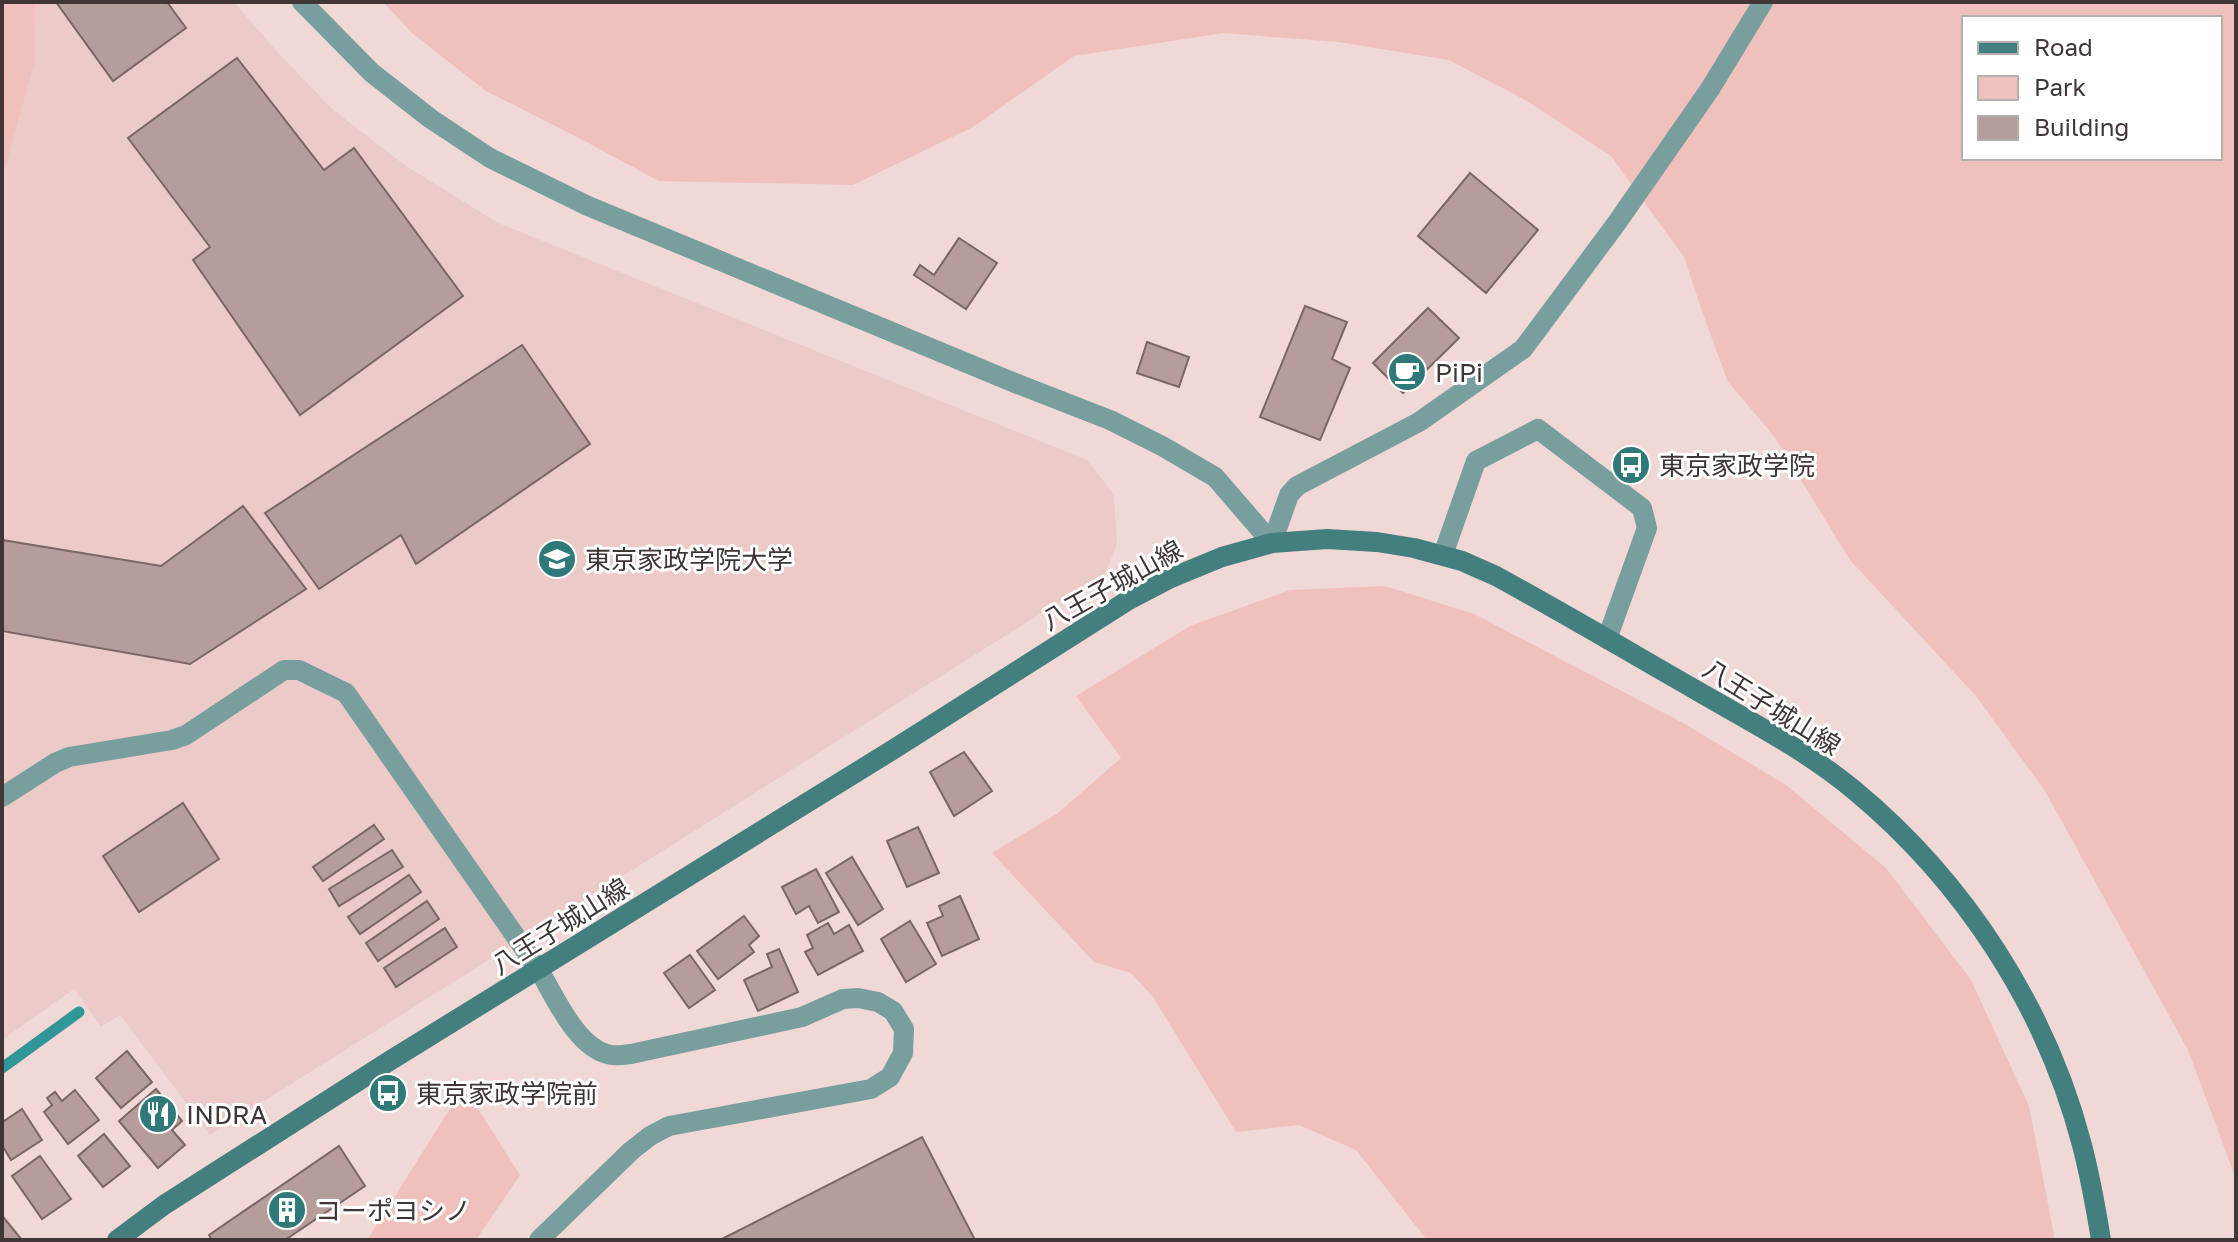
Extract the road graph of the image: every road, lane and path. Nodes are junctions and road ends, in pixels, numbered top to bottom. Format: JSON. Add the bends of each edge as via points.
{"nodes":[{"id":1,"x":302,"y":2,"type":"edge"},
{"id":2,"x":1763,"y":2,"type":"edge"},
{"id":3,"x":1272,"y":543,"type":"junction"},
{"id":4,"x":1443,"y":555,"type":"junction"},
{"id":5,"x":1607,"y":639,"type":"junction"},
{"id":6,"x":2,"y":797,"type":"edge"},
{"id":7,"x":539,"y":970,"type":"junction"},
{"id":8,"x":117,"y":1240,"type":"edge"},
{"id":9,"x":539,"y":1240,"type":"edge"},
{"id":10,"x":2101,"y":1240,"type":"edge"}],
"edges":[{"from":1,"to":3,"type":"street","via":[[372,73],[500,163],[588,206],[1110,420],[1215,477]]},
{"from":2,"to":3,"type":"street","via":[[1702,101],[1523,349],[1419,422],[1297,486]]},
{"from":3,"to":4,"type":"main road","name":"八王子城山線","via":[[1365,541]]},
{"from":3,"to":7,"type":"main road","name":"八王子城山線","via":[[1222,557],[1127,601]]},
{"from":4,"to":5,"type":"main road","name":"八王子城山線","via":[[1496,576]]},
{"from":4,"to":5,"type":"street","via":[[1476,461],[1538,429],[1642,508],[1647,528]]},
{"from":5,"to":10,"type":"main road","name":"八王子城山線","via":[[1797,749],[1854,790],[1945,881],[1982,927],[2054,1062],[2082,1145]]},
{"from":6,"to":7,"type":"street","via":[[69,757],[186,735],[284,670],[299,670],[346,693]]},
{"from":7,"to":8,"type":"main road","name":"八王子城山線","via":[[233,1160]]},
{"from":7,"to":9,"type":"street","via":[[578,1034],[613,1056],[802,1017],[843,999],[878,1002],[893,1011],[904,1029],[903,1053],[890,1077],[871,1089],[669,1126],[631,1151]]}]}
